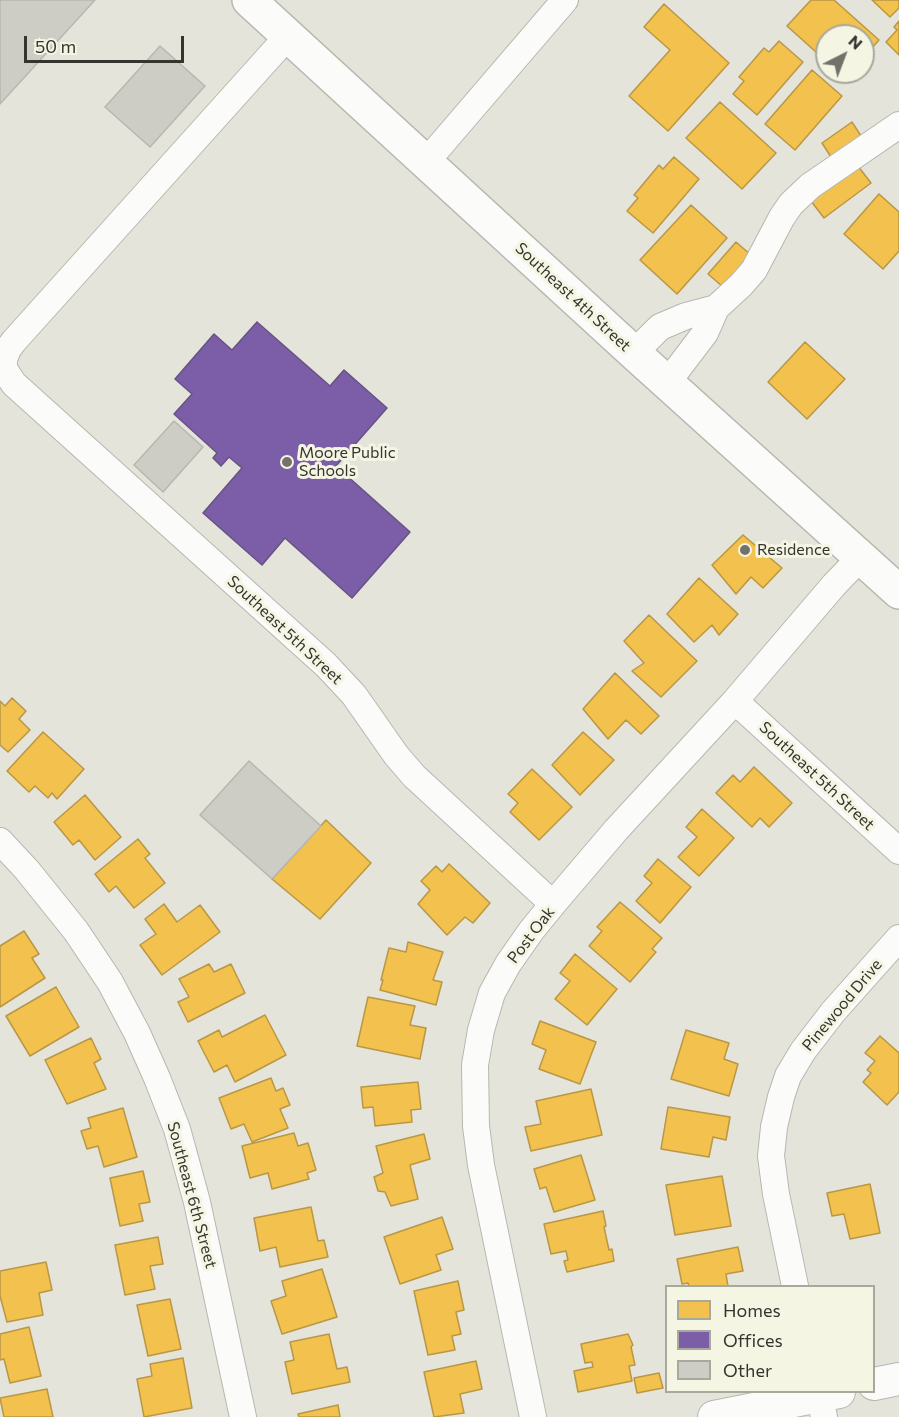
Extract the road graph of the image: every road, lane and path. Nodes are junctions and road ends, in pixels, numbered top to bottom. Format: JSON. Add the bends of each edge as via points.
{"nodes":[{"id":1,"x":249,"y":0,"type":"edge"},
{"id":2,"x":566,"y":0,"type":"edge"},
{"id":3,"x":288,"y":36,"type":"junction"},
{"id":4,"x":899,"y":125,"type":"edge"},
{"id":5,"x":426,"y":162,"type":"junction"},
{"id":6,"x":716,"y":308,"type":"junction"},
{"id":7,"x":634,"y":353,"type":"junction"},
{"id":8,"x":667,"y":384,"type":"junction"},
{"id":9,"x":861,"y":556,"type":"junction"},
{"id":10,"x":899,"y":592,"type":"edge"},
{"id":11,"x":735,"y":700,"type":"junction"},
{"id":12,"x":0,"y":842,"type":"edge"},
{"id":13,"x":899,"y":851,"type":"edge"},
{"id":14,"x":553,"y":904,"type":"junction"},
{"id":15,"x":899,"y":938,"type":"edge"},
{"id":16,"x":795,"y":1285,"type":"edge"},
{"id":17,"x":899,"y":1379,"type":"edge"},
{"id":18,"x":875,"y":1384,"type":"edge"},
{"id":19,"x":826,"y":1399,"type":"edge"},
{"id":20,"x":243,"y":1417,"type":"edge"},
{"id":21,"x":533,"y":1417,"type":"edge"},
{"id":22,"x":714,"y":1417,"type":"edge"}],
"edges":[{"from":1,"to":3,"type":"main road","name":"Southeast 4th Street"},
{"from":2,"to":5,"type":"street"},
{"from":3,"to":5,"type":"main road","name":"Southeast 4th Street"},
{"from":3,"to":14,"type":"street","name":"Southeast 5th Street","via":[[14,341],[4,359],[4,369],[14,384],[327,665],[414,776]]},
{"from":4,"to":6,"type":"street","via":[[810,186],[791,204],[754,270]]},
{"from":5,"to":7,"type":"main road","name":"Southeast 4th Street"},
{"from":6,"to":7,"type":"street","via":[[660,327]]},
{"from":6,"to":8,"type":"street","via":[[705,333]]},
{"from":7,"to":8,"type":"main road","name":"Southeast 4th Street"},
{"from":8,"to":9,"type":"main road","name":"Southeast 4th Street"},
{"from":9,"to":10,"type":"main road","name":"Southeast 4th Street"},
{"from":9,"to":11,"type":"street","name":"Post Oak"},
{"from":11,"to":13,"type":"street","name":"Southeast 5th Street"},
{"from":11,"to":14,"type":"street","name":"Post Oak"},
{"from":12,"to":20,"type":"street","name":"Southeast 6th Street","via":[[76,931],[110,982],[157,1078],[177,1129],[197,1202]]},
{"from":14,"to":21,"type":"street","name":"Post Oak","via":[[508,964],[492,993],[475,1065],[476,1126],[482,1165]]},
{"from":15,"to":16,"type":"street","name":"Pinewood Drive","via":[[803,1051],[781,1097],[771,1156]]},
{"from":17,"to":18,"type":"street"},
{"from":19,"to":22,"type":"street"}]}
